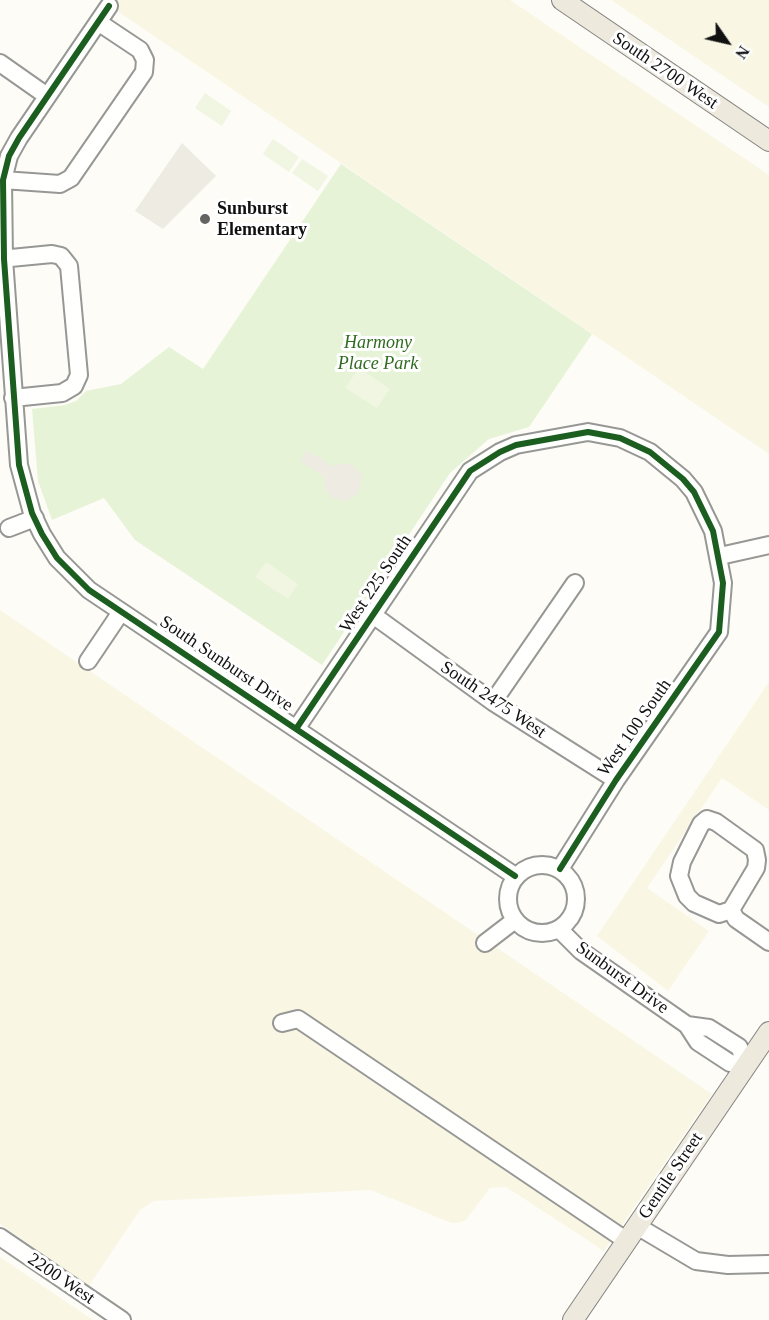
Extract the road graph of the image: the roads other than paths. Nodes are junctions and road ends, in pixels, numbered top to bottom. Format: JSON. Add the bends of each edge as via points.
{"nodes":[{"id":1,"x":561,"y":0,"type":"edge"},
{"id":2,"x":109,"y":6,"type":"dead end"},
{"id":3,"x":98,"y":22,"type":"junction"},
{"id":4,"x":0,"y":63,"type":"edge"},
{"id":5,"x":47,"y":96,"type":"junction"},
{"id":6,"x":769,"y":141,"type":"edge"},
{"id":7,"x":3,"y":180,"type":"junction"},
{"id":8,"x":2,"y":259,"type":"edge"},
{"id":9,"x":13,"y":398,"type":"junction"},
{"id":10,"x":34,"y":516,"type":"junction"},
{"id":11,"x":9,"y":528,"type":"dead end"},
{"id":12,"x":769,"y":545,"type":"edge"},
{"id":13,"x":720,"y":556,"type":"junction"},
{"id":14,"x":574,"y":583,"type":"dead end"},
{"id":15,"x":121,"y":612,"type":"junction"},
{"id":16,"x":373,"y":615,"type":"junction"},
{"id":17,"x":88,"y":661,"type":"dead end"},
{"id":18,"x":493,"y":702,"type":"junction"},
{"id":19,"x":296,"y":729,"type":"junction"},
{"id":20,"x":616,"y":780,"type":"junction"},
{"id":21,"x":560,"y":869,"type":"junction"},
{"id":22,"x":515,"y":876,"type":"junction"},
{"id":23,"x":731,"y":910,"type":"junction"},
{"id":24,"x":514,"y":920,"type":"junction"},
{"id":25,"x":559,"y":929,"type":"junction"},
{"id":26,"x":769,"y":942,"type":"edge"},
{"id":27,"x":485,"y":943,"type":"dead end"},
{"id":28,"x":282,"y":1023,"type":"dead end"},
{"id":29,"x":769,"y":1032,"type":"edge"},
{"id":30,"x":747,"y":1065,"type":"junction"},
{"id":31,"x":632,"y":1233,"type":"junction"},
{"id":32,"x":0,"y":1237,"type":"edge"},
{"id":33,"x":769,"y":1264,"type":"edge"},
{"id":34,"x":578,"y":1318,"type":"edge"},
{"id":35,"x":122,"y":1320,"type":"edge"}],
"edges":[{"from":1,"to":6,"type":"main road","name":"South 2700 West"},
{"from":2,"to":3,"type":"street"},
{"from":3,"to":5,"type":"street"},
{"from":3,"to":7,"type":"street","via":[[140,50],[145,60],[144,72],[71,178],[60,184]]},
{"from":4,"to":5,"type":"street"},
{"from":5,"to":7,"type":"street","via":[[9,156]]},
{"from":7,"to":8,"type":"street"},
{"from":8,"to":9,"type":"street"},
{"from":8,"to":9,"type":"street","via":[[52,254],[61,256],[69,266],[79,375],[74,386],[62,393]]},
{"from":9,"to":10,"type":"street","via":[[19,465]]},
{"from":10,"to":11,"type":"street"},
{"from":10,"to":15,"type":"street","name":"South Sunburst Drive","via":[[57,558],[89,590]]},
{"from":12,"to":13,"type":"street"},
{"from":13,"to":16,"type":"street","name":"West 225 South","via":[[694,492],[650,452],[620,438],[588,432],[551,437],[516,445],[470,471]]},
{"from":13,"to":20,"type":"street","name":"West 100 South","via":[[719,632]]},
{"from":14,"to":18,"type":"street"},
{"from":15,"to":17,"type":"street"},
{"from":15,"to":19,"type":"street","name":"South Sunburst Drive"},
{"from":16,"to":18,"type":"street","name":"South 2475 West"},
{"from":16,"to":19,"type":"street","name":"West 225 South"},
{"from":18,"to":20,"type":"street","name":"South 2475 West"},
{"from":19,"to":22,"type":"street","name":"South Sunburst Drive"},
{"from":20,"to":21,"type":"street","name":"West 100 South"},
{"from":21,"to":22,"type":"street","via":[[531,865]]},
{"from":21,"to":25,"type":"street","via":[[575,887],[577,899],[568,921]]},
{"from":22,"to":24,"type":"street","via":[[507,898]]},
{"from":23,"to":23,"type":"street","via":[[756,868],[755,850],[707,819],[682,862],[679,876],[694,903],[719,914]]},
{"from":23,"to":26,"type":"street","via":[[736,920]]},
{"from":24,"to":25,"type":"street","via":[[540,933]]},
{"from":24,"to":27,"type":"street"},
{"from":25,"to":30,"type":"street","name":"Sunburst Drive","via":[[581,951],[687,1025],[698,1042],[730,1064]]},
{"from":28,"to":31,"type":"street","via":[[298,1019]]},
{"from":29,"to":30,"type":"main road","name":"Gentile Street"},
{"from":30,"to":31,"type":"main road","name":"Gentile Street"},
{"from":31,"to":33,"type":"street","via":[[696,1260],[728,1265]]},
{"from":31,"to":34,"type":"main road","name":"Gentile Street"},
{"from":32,"to":35,"type":"street","name":"2200 West"}]}
